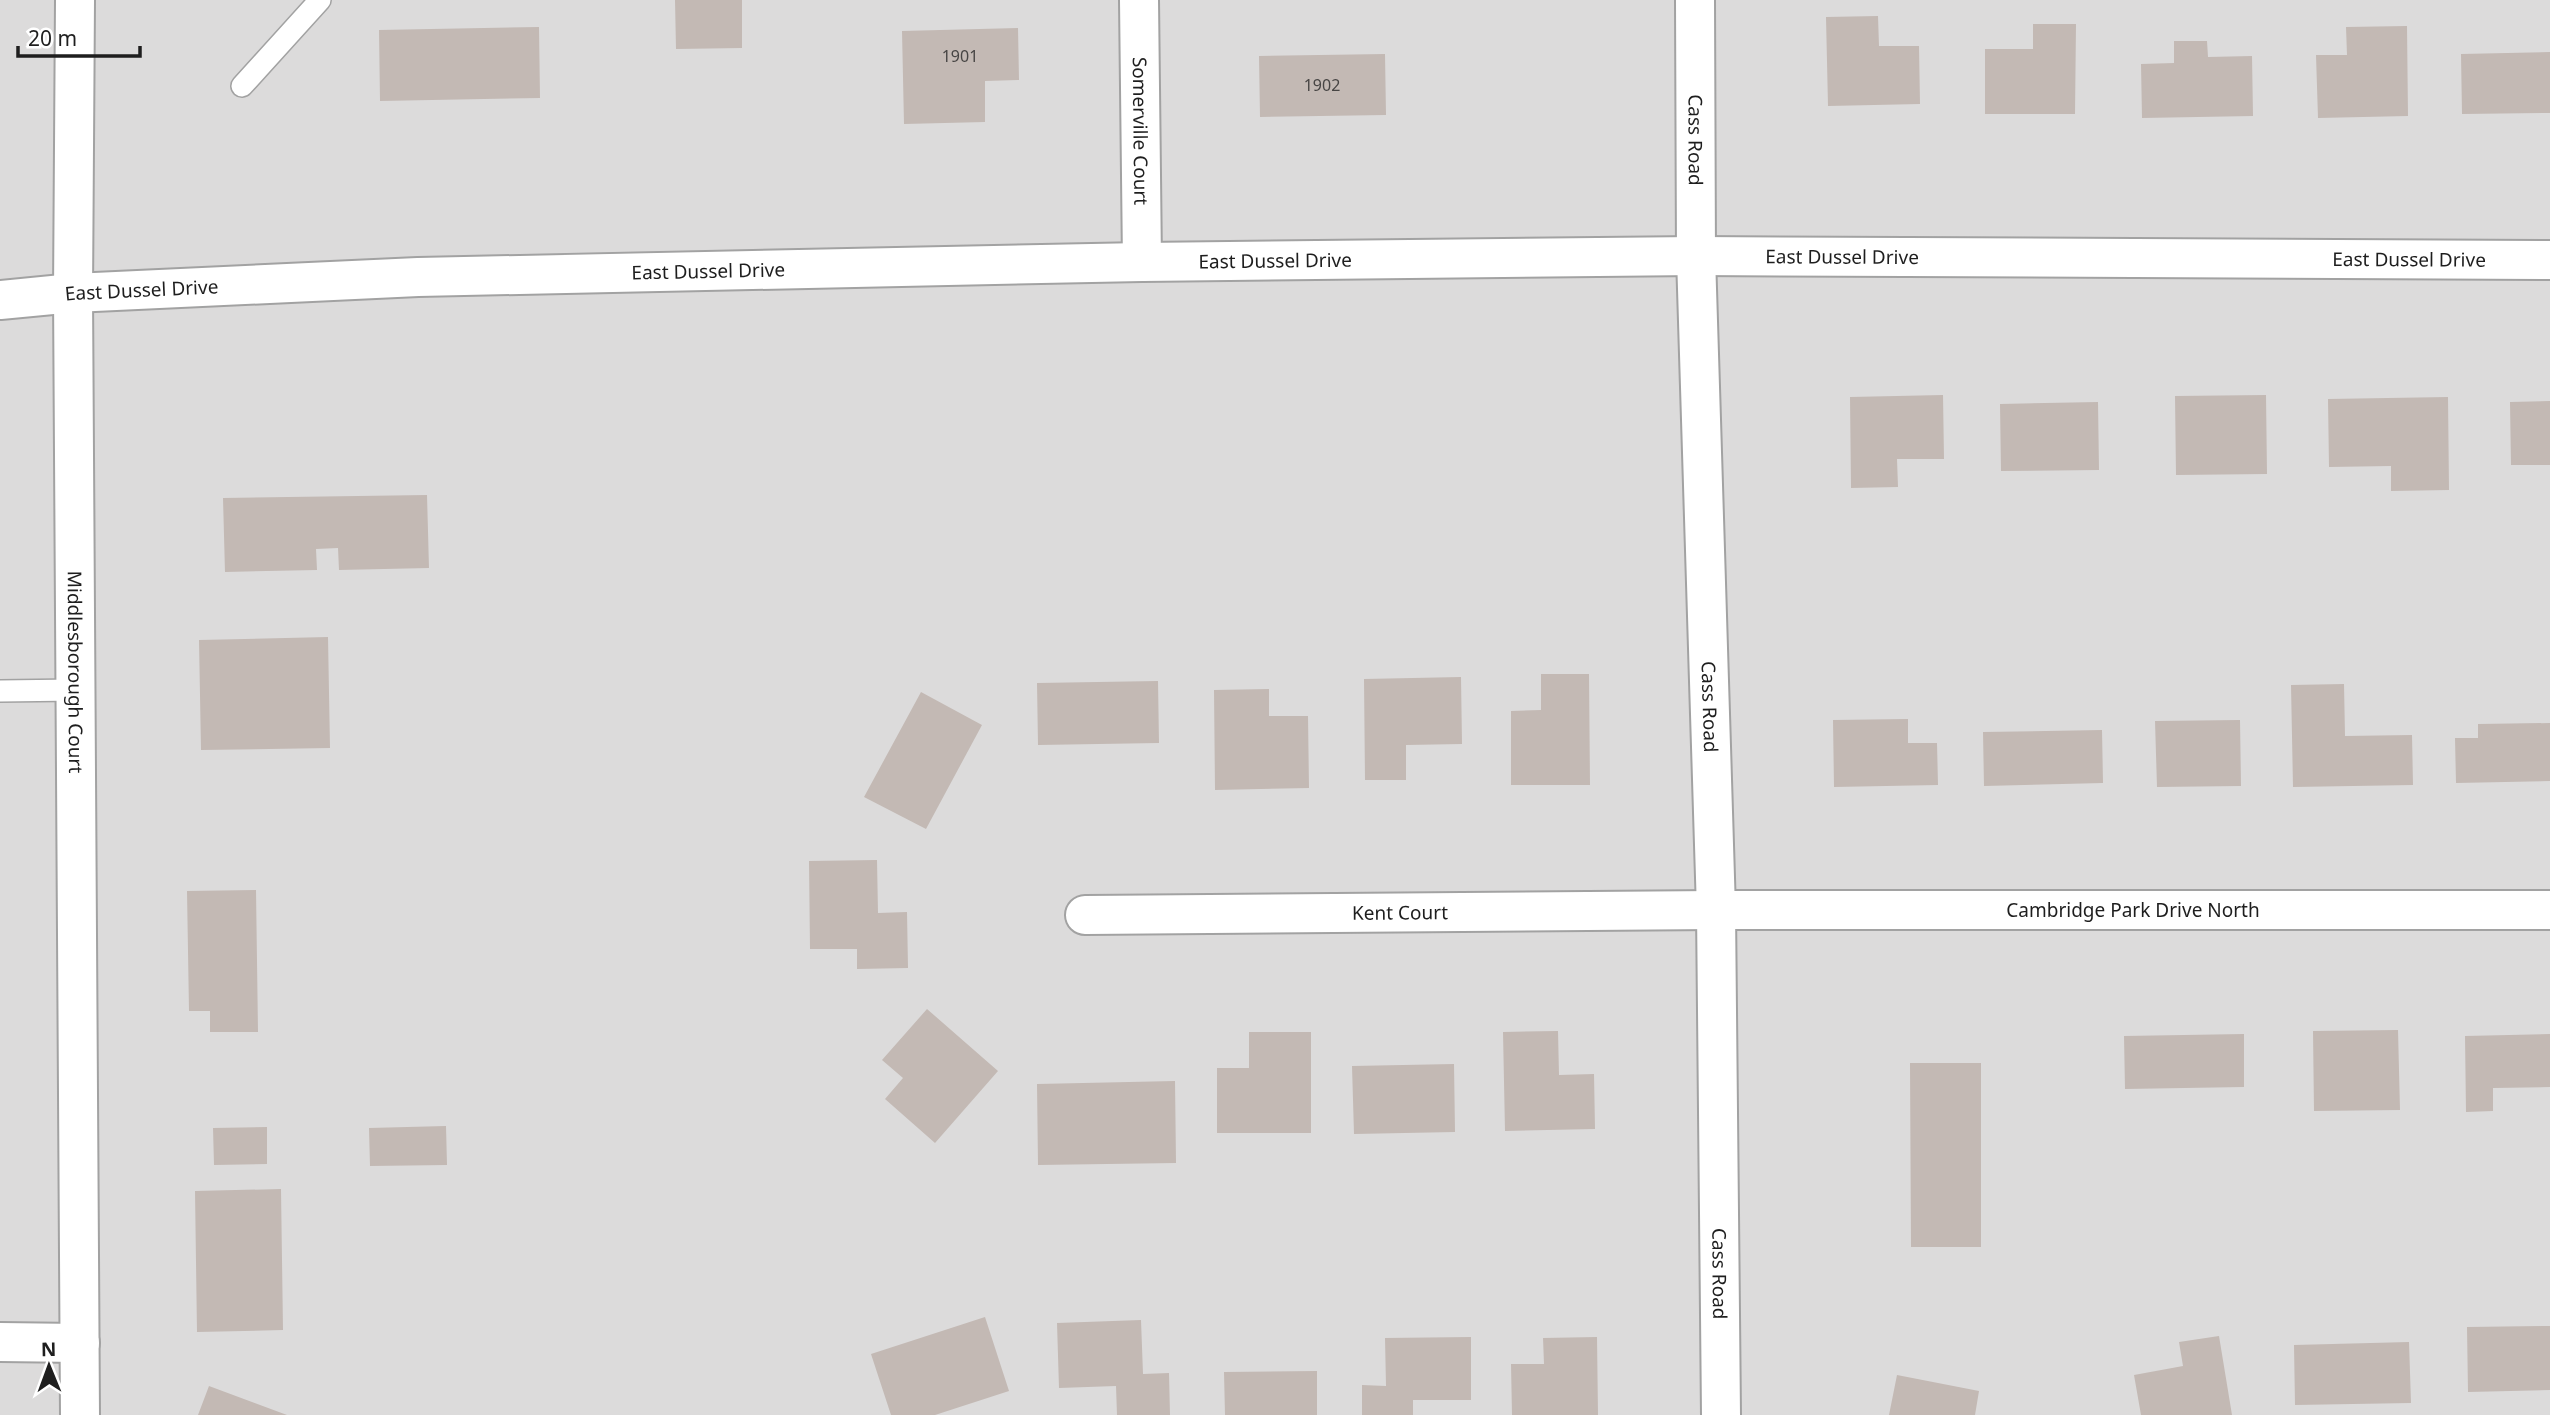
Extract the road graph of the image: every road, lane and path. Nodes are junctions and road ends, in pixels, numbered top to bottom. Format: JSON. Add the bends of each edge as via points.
{"nodes":[{"id":1,"x":75,"y":0,"type":"edge"},
{"id":2,"x":320,"y":0,"type":"edge"},
{"id":3,"x":1139,"y":0,"type":"edge"},
{"id":4,"x":1695,"y":0,"type":"edge"},
{"id":5,"x":242,"y":86,"type":"dead end"},
{"id":6,"x":1696,"y":256,"type":"junction"},
{"id":7,"x":2550,"y":260,"type":"edge"},
{"id":8,"x":1142,"y":262,"type":"junction"},
{"id":9,"x":73,"y":293,"type":"junction"},
{"id":10,"x":0,"y":300,"type":"edge"},
{"id":11,"x":76,"y":690,"type":"junction"},
{"id":12,"x":0,"y":691,"type":"edge"},
{"id":13,"x":1716,"y":910,"type":"junction"},
{"id":14,"x":2550,"y":910,"type":"edge"},
{"id":15,"x":1084,"y":915,"type":"dead end"},
{"id":16,"x":0,"y":1342,"type":"edge"},
{"id":17,"x":80,"y":1343,"type":"junction"},
{"id":18,"x":80,"y":1415,"type":"edge"},
{"id":19,"x":1721,"y":1415,"type":"edge"}],
"edges":[{"from":1,"to":9,"type":"street","name":"Middlesborough Court"},
{"from":2,"to":5,"type":"lane"},
{"from":3,"to":8,"type":"street","name":"Somerville Court"},
{"from":4,"to":6,"type":"street","name":"Cass Road"},
{"from":6,"to":7,"type":"street","name":"East Dussel Drive"},
{"from":6,"to":8,"type":"street","name":"East Dussel Drive"},
{"from":6,"to":13,"type":"street","name":"Cass Road"},
{"from":8,"to":9,"type":"street","name":"East Dussel Drive","via":[[418,277]]},
{"from":9,"to":10,"type":"street","name":"East Dussel Drive"},
{"from":9,"to":11,"type":"street","name":"Middlesborough Court"},
{"from":11,"to":12,"type":"lane"},
{"from":11,"to":17,"type":"street","name":"Middlesborough Court"},
{"from":13,"to":14,"type":"street","name":"Cambridge Park Drive North"},
{"from":13,"to":15,"type":"street","name":"Kent Court"},
{"from":13,"to":19,"type":"street","name":"Cass Road"},
{"from":16,"to":17,"type":"street"},
{"from":17,"to":18,"type":"street","name":"Middlesborough Court"}]}
